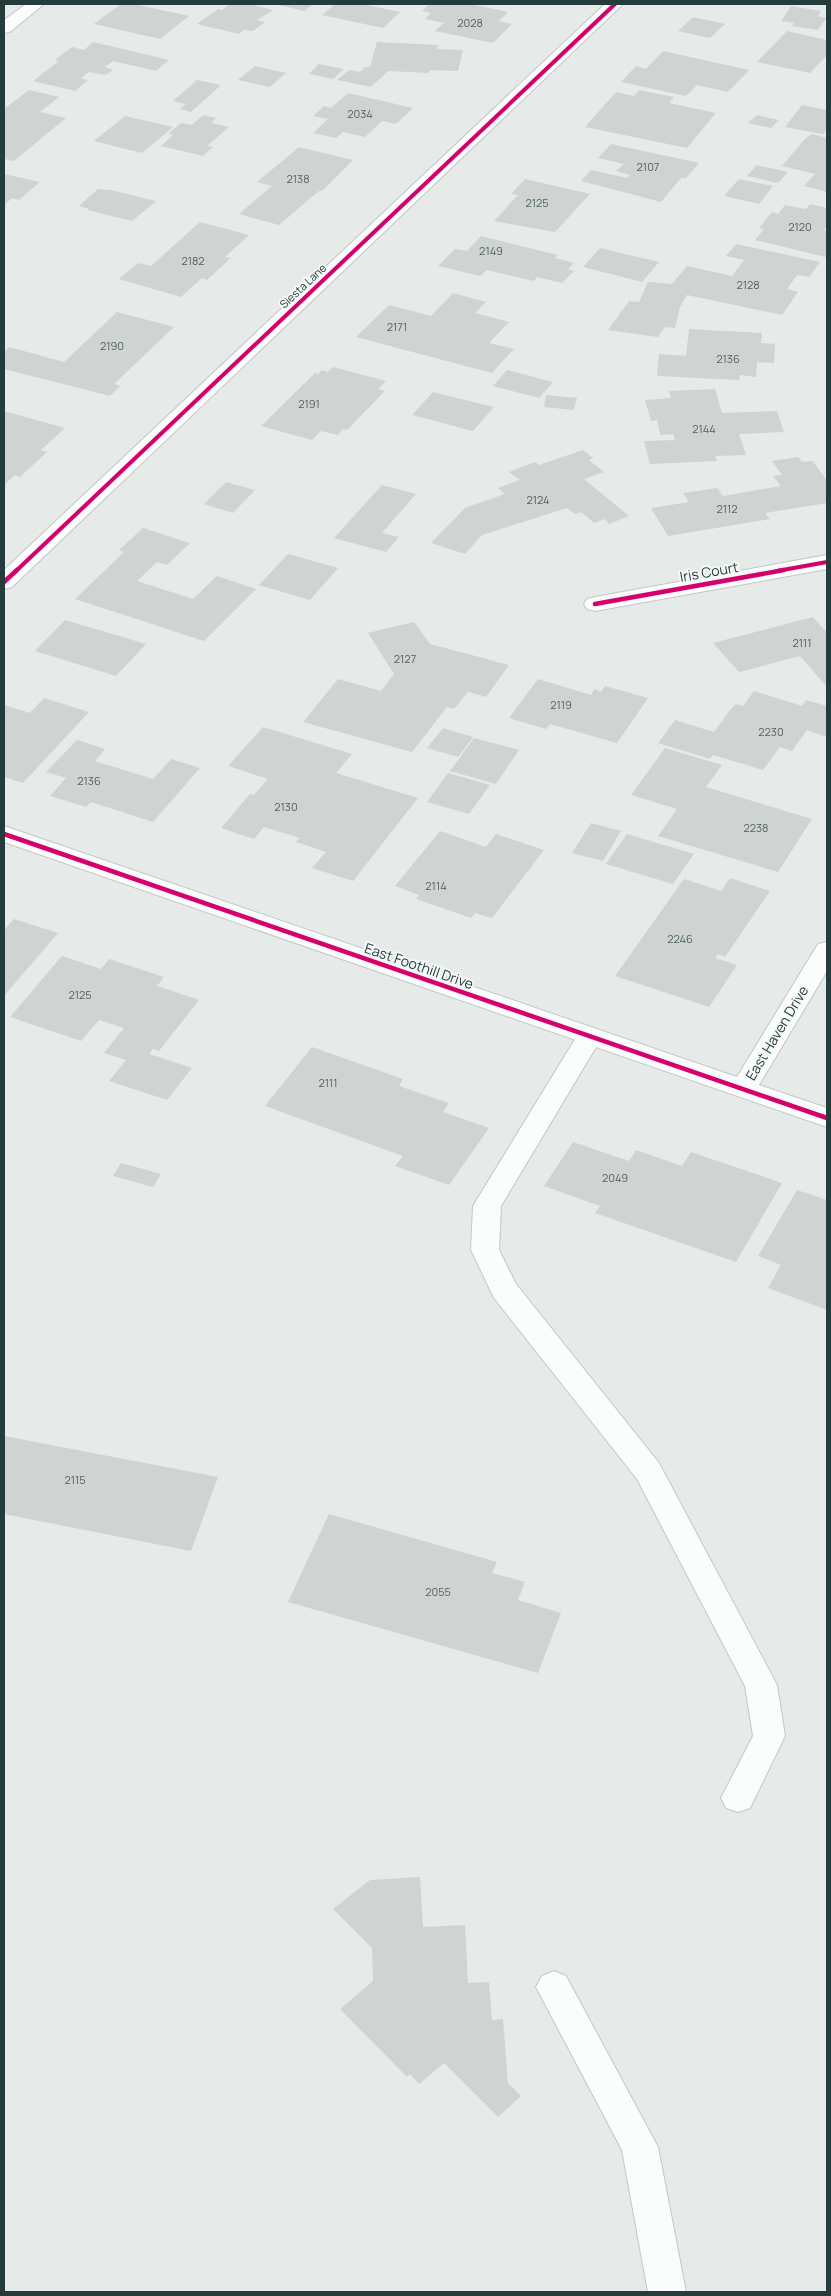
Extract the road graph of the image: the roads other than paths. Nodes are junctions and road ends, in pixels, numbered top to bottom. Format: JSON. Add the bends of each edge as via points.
{"nodes":[{"id":1,"x":36,"y":4,"type":"edge"},
{"id":2,"x":616,"y":4,"type":"edge"},
{"id":3,"x":4,"y":28,"type":"edge"},
{"id":4,"x":827,"y":562,"type":"edge"},
{"id":5,"x":4,"y":582,"type":"edge"},
{"id":6,"x":595,"y":604,"type":"dead end"},
{"id":7,"x":4,"y":834,"type":"edge"},
{"id":8,"x":827,"y":950,"type":"edge"},
{"id":9,"x":589,"y":1037,"type":"junction"},
{"id":10,"x":743,"y":1089,"type":"junction"},
{"id":11,"x":827,"y":1118,"type":"edge"},
{"id":12,"x":738,"y":1798,"type":"dead end"},
{"id":13,"x":554,"y":1987,"type":"dead end"},
{"id":14,"x":667,"y":2292,"type":"edge"}],
"edges":[{"from":1,"to":3,"type":"street"},
{"from":2,"to":5,"type":"street","name":"Siesta Lane"},
{"from":4,"to":6,"type":"street","name":"Iris Court"},
{"from":7,"to":9,"type":"street","name":"East Foothill Drive"},
{"from":8,"to":10,"type":"street","name":"East Haven Drive"},
{"from":9,"to":10,"type":"street","name":"East Foothill Drive"},
{"from":9,"to":12,"type":"street","via":[[487,1206],[485,1250],[504,1290],[648,1472],[761,1685],[769,1736]]},
{"from":10,"to":11,"type":"street","name":"East Foothill Drive"},
{"from":13,"to":14,"type":"street","via":[[640,2147]]}]}
